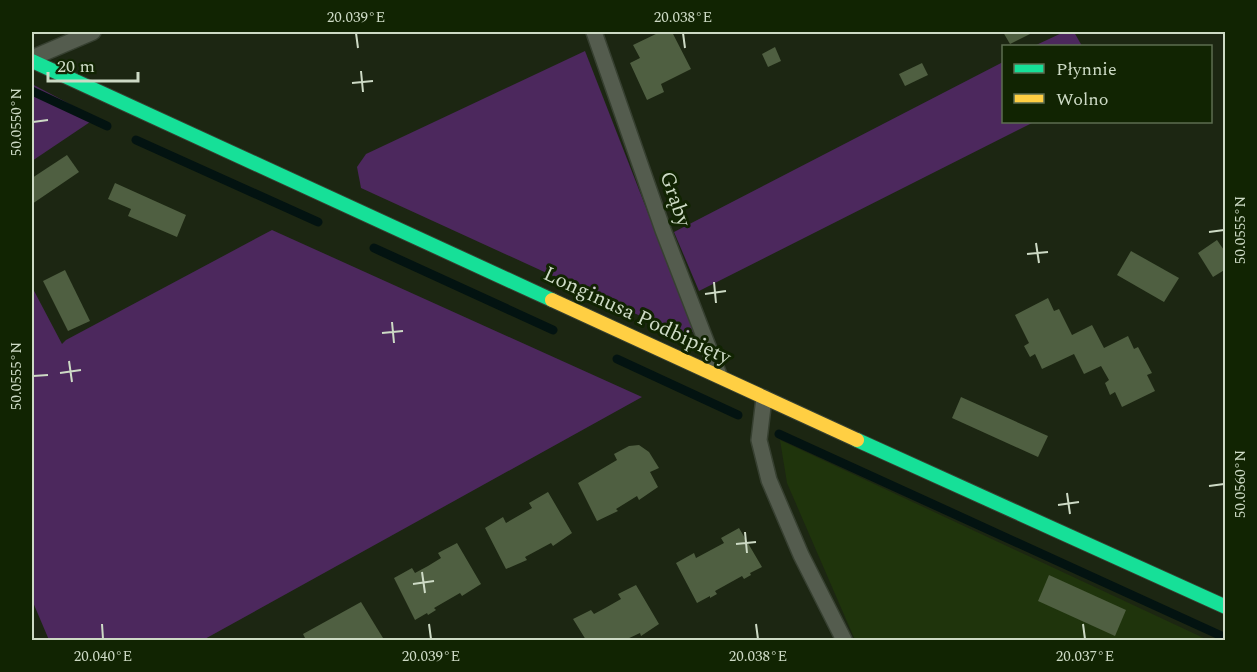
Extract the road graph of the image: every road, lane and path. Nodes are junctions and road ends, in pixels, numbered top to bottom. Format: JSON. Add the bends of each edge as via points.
{"nodes":[{"id":1,"x":93,"y":32,"type":"edge"},
{"id":2,"x":594,"y":32,"type":"edge"},
{"id":3,"x":32,"y":59,"type":"edge"},
{"id":4,"x":720,"y":378,"type":"junction"},
{"id":5,"x":764,"y":398,"type":"junction"},
{"id":6,"x":1226,"y":607,"type":"edge"},
{"id":7,"x":844,"y":640,"type":"edge"}],
"edges":[{"from":1,"to":3,"type":"lane"},
{"from":2,"to":4,"type":"lane","name":"Grąby"},
{"from":3,"to":4,"type":"street","name":"Longinusa Podbipięty"},
{"from":4,"to":5,"type":"street","name":"Longinusa Podbipięty"},
{"from":5,"to":6,"type":"street","name":"Longinusa Podbipięty"},
{"from":5,"to":7,"type":"lane","via":[[759,440],[769,480]]}]}
